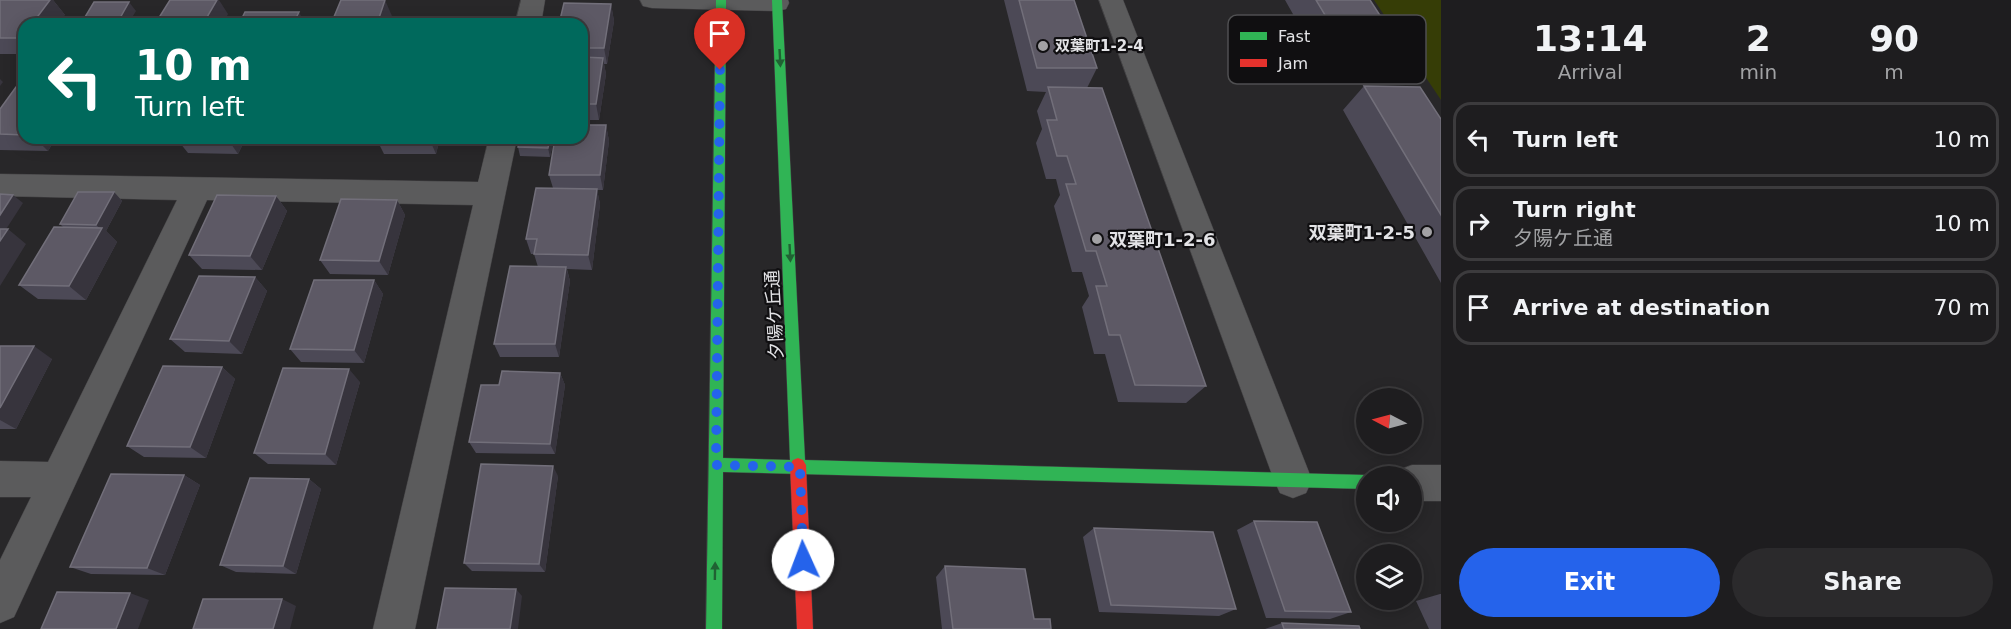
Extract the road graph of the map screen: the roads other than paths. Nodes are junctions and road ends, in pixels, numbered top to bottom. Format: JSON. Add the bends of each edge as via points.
{"nodes":[{"id":1,"x":533,"y":0,"type":"edge"},
{"id":2,"x":652,"y":0,"type":"edge"},
{"id":3,"x":721,"y":0,"type":"edge"},
{"id":4,"x":1111,"y":0,"type":"edge"},
{"id":5,"x":777,"y":1,"type":"edge"},
{"id":6,"x":529,"y":18,"type":"edge"},
{"id":7,"x":502,"y":144,"type":"edge"},
{"id":8,"x":0,"y":185,"type":"edge"},
{"id":9,"x":197,"y":189,"type":"junction"},
{"id":10,"x":490,"y":194,"type":"junction"},
{"id":11,"x":716,"y":465,"type":"junction"},
{"id":12,"x":800,"y":467,"type":"junction"},
{"id":13,"x":0,"y":479,"type":"edge"},
{"id":14,"x":57,"y":480,"type":"junction"},
{"id":15,"x":1293,"y":480,"type":"junction"},
{"id":16,"x":1356,"y":482,"type":"edge"},
{"id":17,"x":1422,"y":483,"type":"edge"},
{"id":18,"x":1441,"y":483,"type":"edge"},
{"id":19,"x":0,"y":603,"type":"edge"},
{"id":20,"x":394,"y":629,"type":"edge"},
{"id":21,"x":714,"y":629,"type":"edge"},
{"id":22,"x":805,"y":629,"type":"edge"}],
"edges":[{"from":1,"to":6,"type":"street"},
{"from":2,"to":3,"type":"street"},
{"from":3,"to":5,"type":"street"},
{"from":3,"to":11,"type":"main road"},
{"from":4,"to":15,"type":"street"},
{"from":5,"to":12,"type":"main road","name":"夕陽ケ丘通","one_way":true},
{"from":7,"to":10,"type":"street"},
{"from":8,"to":9,"type":"street"},
{"from":9,"to":10,"type":"street"},
{"from":9,"to":14,"type":"street"},
{"from":10,"to":20,"type":"street"},
{"from":11,"to":12,"type":"main road"},
{"from":21,"to":11,"type":"main road","one_way":true},
{"from":12,"to":15,"type":"main road"},
{"from":12,"to":22,"type":"main road","name":"夕陽ケ丘通"},
{"from":13,"to":14,"type":"street"},
{"from":14,"to":19,"type":"street"},
{"from":15,"to":16,"type":"main road"},
{"from":17,"to":18,"type":"street"}]}
